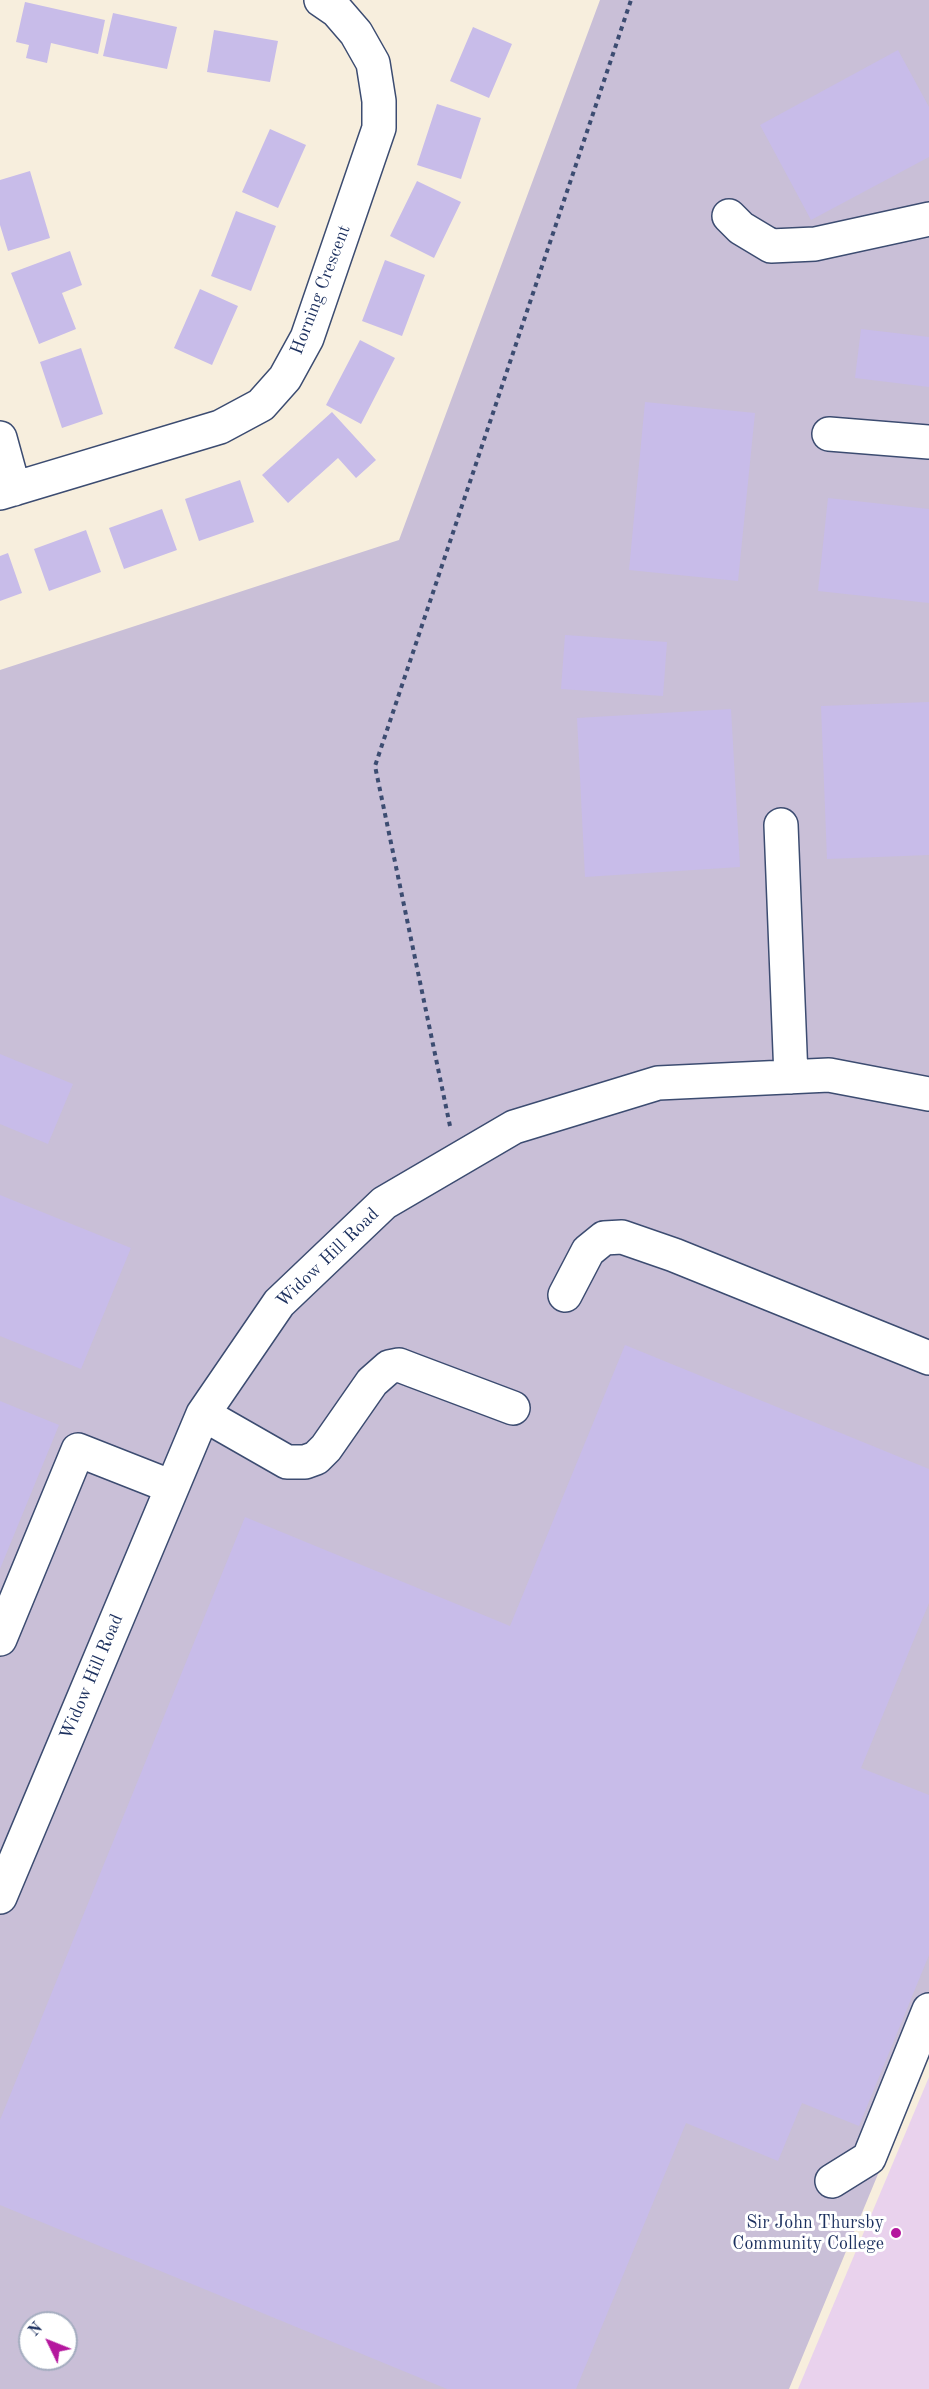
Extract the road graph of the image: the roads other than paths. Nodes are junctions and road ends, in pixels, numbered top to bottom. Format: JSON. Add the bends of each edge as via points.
{"nodes":[{"id":1,"x":321,"y":0,"type":"edge"},
{"id":2,"x":729,"y":216,"type":"dead end"},
{"id":3,"x":929,"y":219,"type":"edge"},
{"id":4,"x":829,"y":434,"type":"dead end"},
{"id":5,"x":0,"y":438,"type":"edge"},
{"id":6,"x":929,"y":442,"type":"edge"},
{"id":7,"x":7,"y":491,"type":"edge"},
{"id":8,"x":781,"y":825,"type":"dead end"},
{"id":9,"x":791,"y":1077,"type":"junction"},
{"id":10,"x":929,"y":1094,"type":"edge"},
{"id":11,"x":565,"y":1295,"type":"dead end"},
{"id":12,"x":929,"y":1358,"type":"edge"},
{"id":13,"x":513,"y":1408,"type":"dead end"},
{"id":14,"x":203,"y":1414,"type":"junction"},
{"id":15,"x":172,"y":1487,"type":"junction"},
{"id":16,"x":0,"y":1639,"type":"edge"},
{"id":17,"x":0,"y":1897,"type":"edge"},
{"id":18,"x":929,"y":2010,"type":"edge"},
{"id":19,"x":832,"y":2181,"type":"dead end"}],
"edges":[{"from":1,"to":7,"type":"street","name":"Horning Crescent","via":[[338,10],[372,63],[379,128],[307,338],[285,378],[261,405],[220,427]]},
{"from":2,"to":3,"type":"street","via":[[771,246],[815,244]]},
{"from":4,"to":6,"type":"street"},
{"from":5,"to":7,"type":"street","name":"Horning Crescent"},
{"from":8,"to":9,"type":"street"},
{"from":9,"to":10,"type":"street","name":"Widow Hill Road","via":[[829,1075]]},
{"from":9,"to":14,"type":"street","name":"Widow Hill Road","via":[[658,1083],[514,1127],[384,1203],[279,1303]]},
{"from":11,"to":12,"type":"street","via":[[588,1251],[604,1238],[622,1237]]},
{"from":13,"to":14,"type":"street","via":[[399,1365],[389,1367],[372,1382],[326,1448],[305,1462],[287,1462]]},
{"from":14,"to":15,"type":"street","name":"Widow Hill Road"},
{"from":15,"to":16,"type":"street","via":[[78,1450]]},
{"from":15,"to":17,"type":"street","name":"Widow Hill Road"},
{"from":18,"to":19,"type":"street","via":[[869,2157]]}]}
